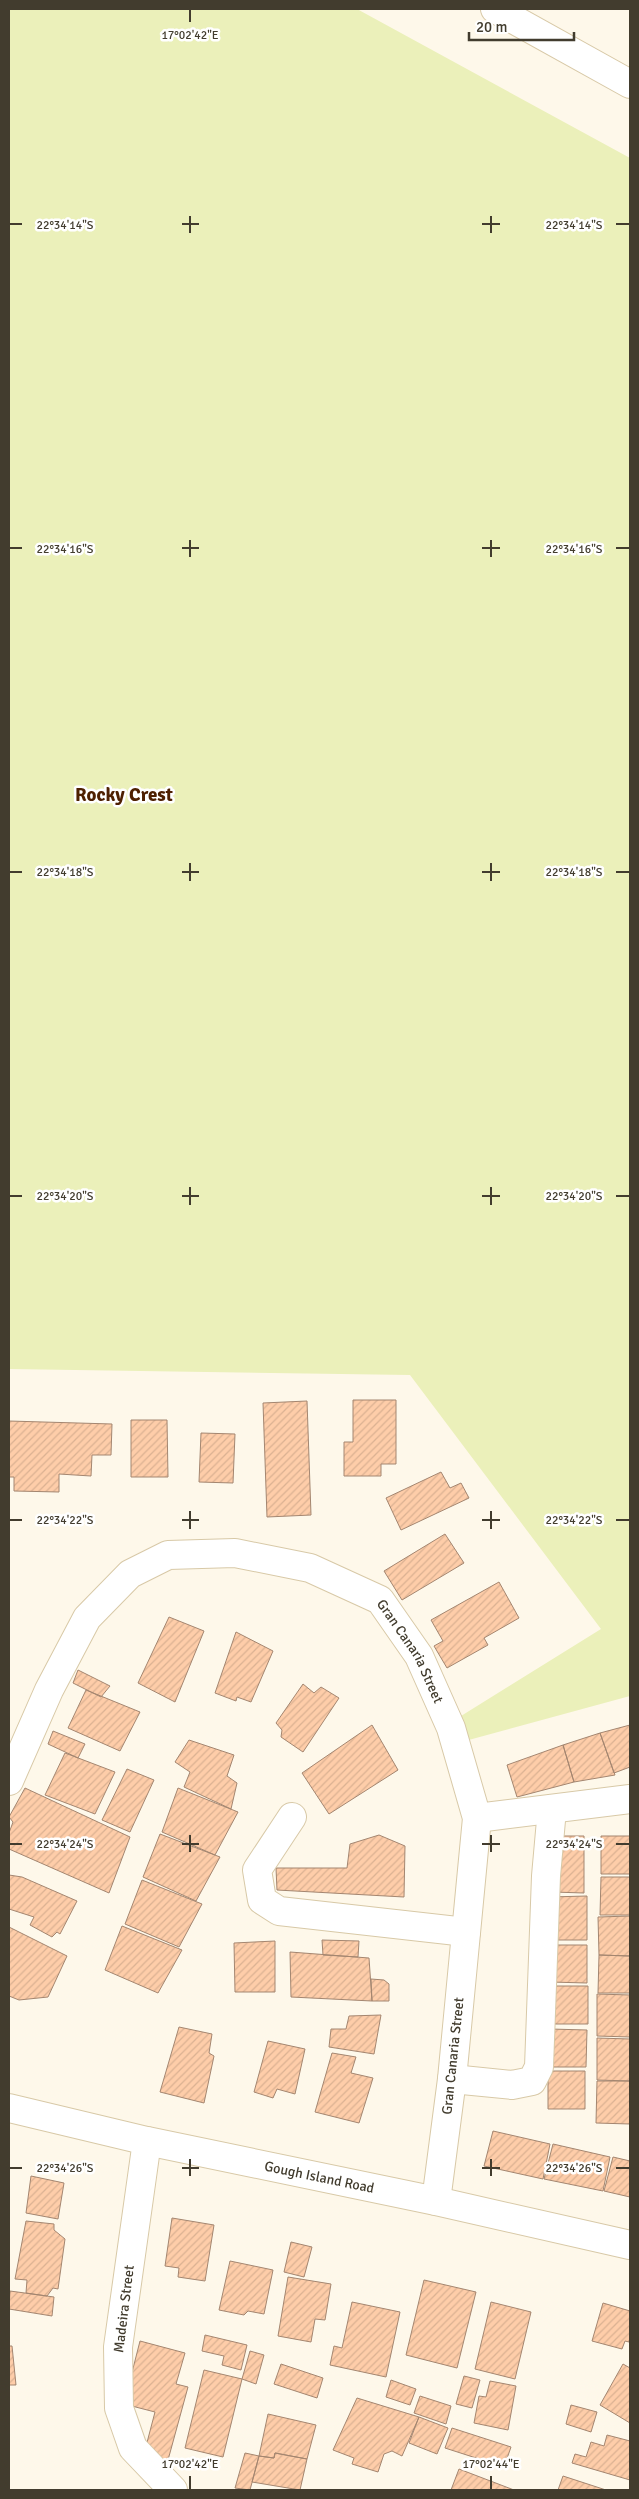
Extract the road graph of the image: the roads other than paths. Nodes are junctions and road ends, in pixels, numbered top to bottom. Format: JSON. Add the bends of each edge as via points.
{"nodes":[{"id":1,"x":495,"y":9,"type":"edge"},
{"id":2,"x":629,"y":79,"type":"edge"},
{"id":3,"x":9,"y":1781,"type":"edge"},
{"id":4,"x":630,"y":1799,"type":"edge"},
{"id":5,"x":552,"y":1809,"type":"junction"},
{"id":6,"x":292,"y":1817,"type":"dead end"},
{"id":7,"x":477,"y":1818,"type":"junction"},
{"id":8,"x":466,"y":1932,"type":"junction"},
{"id":9,"x":452,"y":2079,"type":"junction"},
{"id":10,"x":9,"y":2108,"type":"edge"},
{"id":11,"x":147,"y":2141,"type":"junction"},
{"id":12,"x":436,"y":2201,"type":"junction"},
{"id":13,"x":630,"y":2245,"type":"edge"},
{"id":14,"x":173,"y":2490,"type":"edge"}],
"edges":[{"from":1,"to":2,"type":"street"},
{"from":3,"to":7,"type":"street","name":"Gran Canaria Street","via":[[49,1690],[87,1618],[130,1574],[168,1555],[235,1553],[310,1568],[380,1600],[423,1665],[451,1728]]},
{"from":4,"to":5,"type":"street"},
{"from":5,"to":7,"type":"street"},
{"from":5,"to":9,"type":"street","via":[[540,2067],[532,2081],[512,2085]]},
{"from":6,"to":8,"type":"street","via":[[257,1870],[262,1900],[279,1910]]},
{"from":7,"to":8,"type":"street","name":"Gran Canaria Street"},
{"from":8,"to":9,"type":"street","name":"Gran Canaria Street"},
{"from":9,"to":12,"type":"street","name":"Gran Canaria Street"},
{"from":10,"to":11,"type":"street","name":"Gough Island Road"},
{"from":11,"to":12,"type":"street","name":"Gough Island Road"},
{"from":11,"to":14,"type":"street","name":"Madeira Street","via":[[118,2346],[119,2408],[133,2448]]},
{"from":12,"to":13,"type":"street","name":"Gough Island Road"}]}
